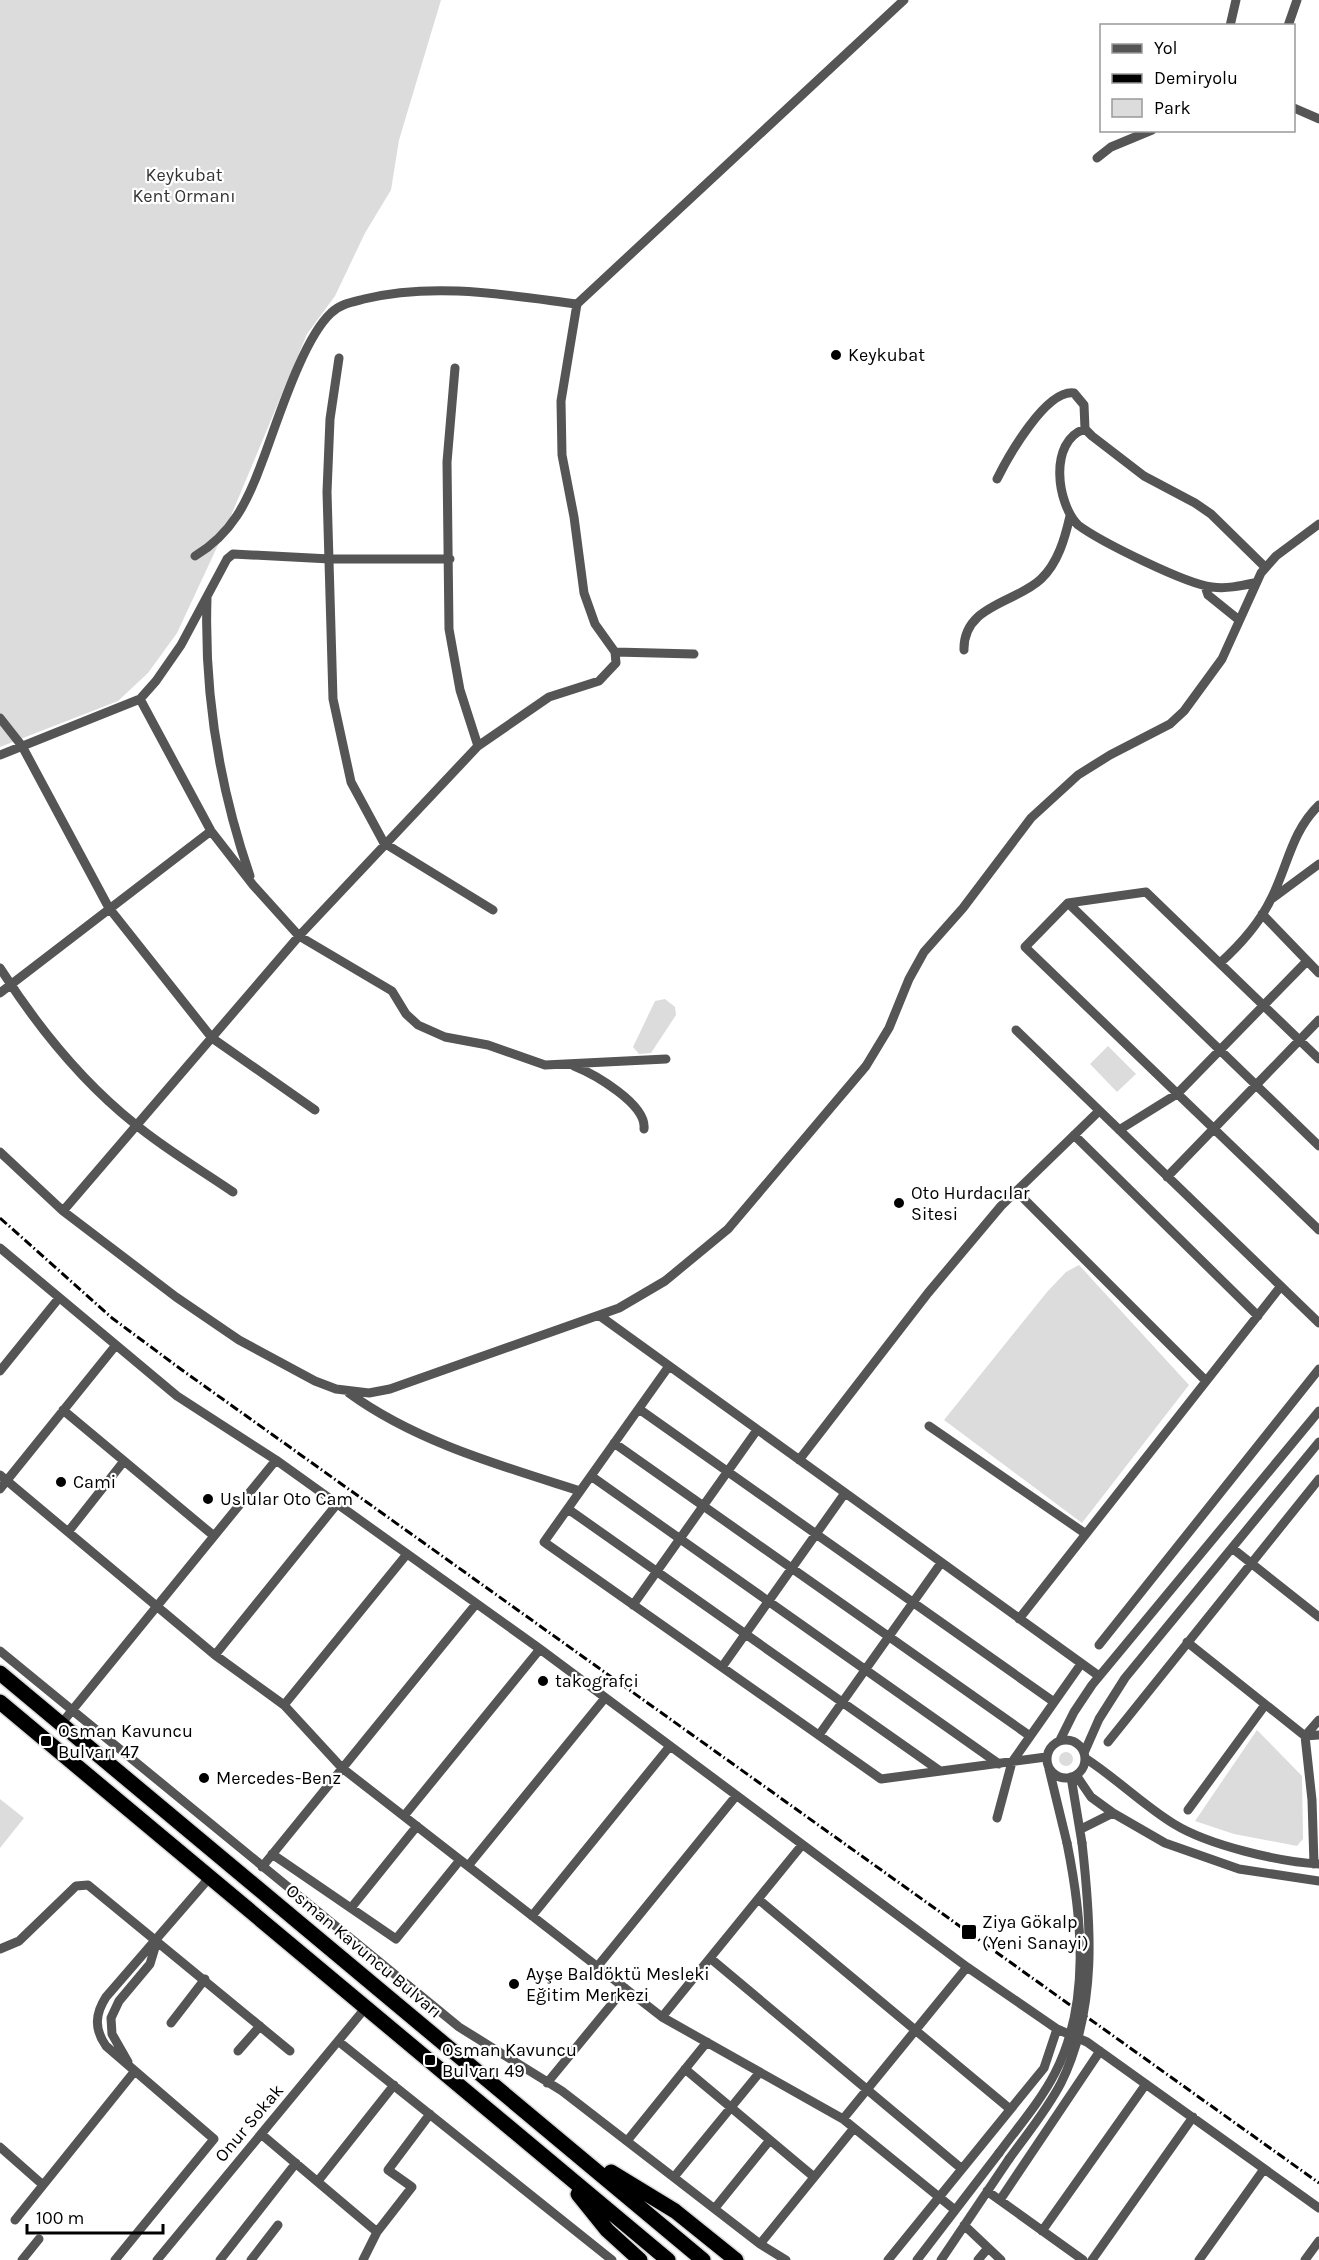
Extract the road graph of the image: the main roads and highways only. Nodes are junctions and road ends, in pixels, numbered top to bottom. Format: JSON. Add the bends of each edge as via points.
{"nodes":[{"id":1,"x":0,"y":1672,"type":"edge"},
{"id":2,"x":0,"y":1702,"type":"edge"},
{"id":3,"x":573,"y":2150,"type":"junction"},
{"id":4,"x":558,"y":2168,"type":"junction"},
{"id":5,"x":640,"y":2260,"type":"edge"},
{"id":6,"x":668,"y":2260,"type":"edge"},
{"id":7,"x":703,"y":2260,"type":"edge"},
{"id":8,"x":736,"y":2260,"type":"edge"}],
"edges":[{"from":1,"to":3,"type":"highway","name":"Osman Kavuncu Bulvarı"},
{"from":2,"to":4,"type":"highway"},
{"from":3,"to":7,"type":"highway","name":"Osman Kavuncu Bulvarı"},
{"from":3,"to":8,"type":"highway","via":[[675,2211]]},
{"from":4,"to":5,"type":"highway","via":[[607,2230]]},
{"from":4,"to":6,"type":"highway"}]}
